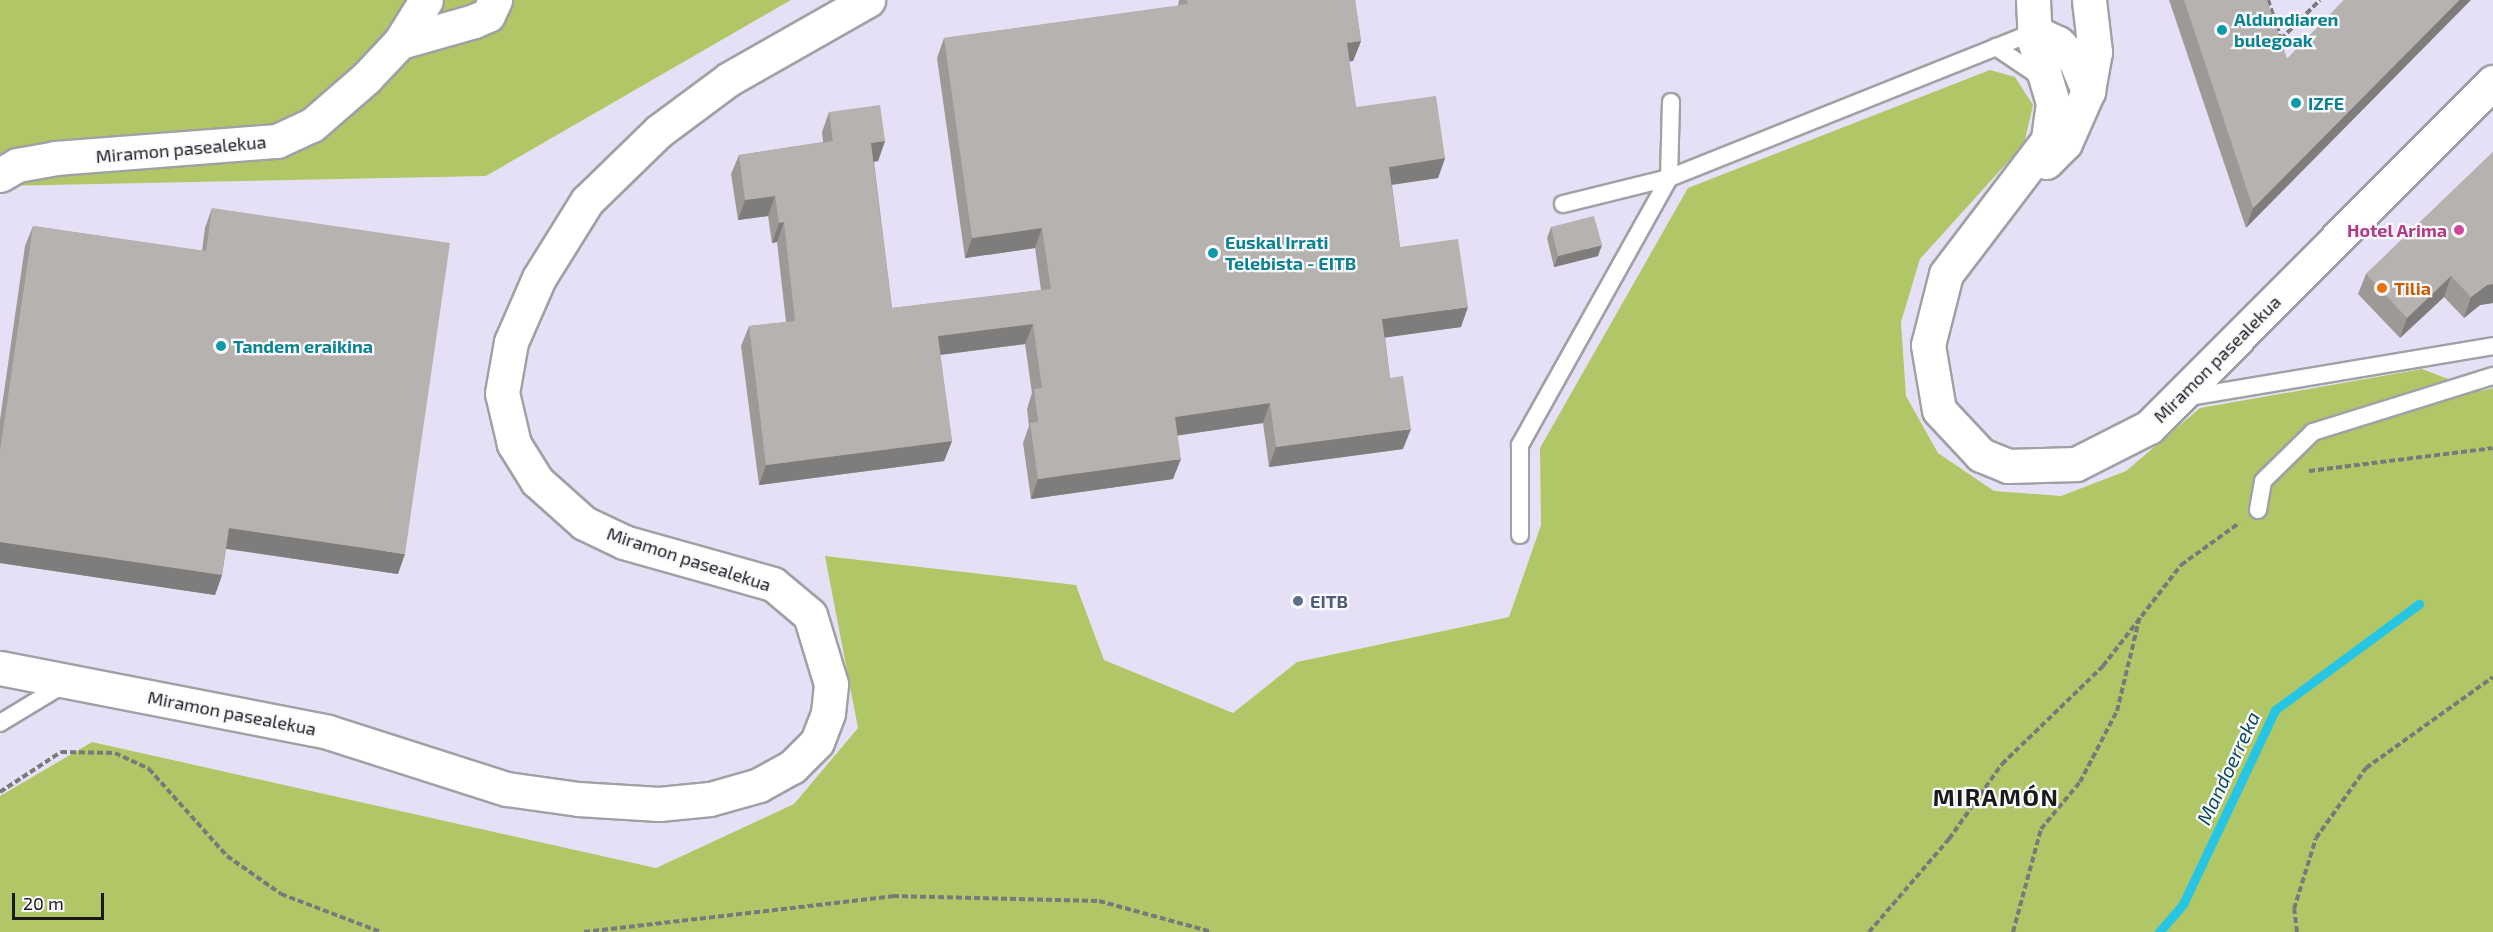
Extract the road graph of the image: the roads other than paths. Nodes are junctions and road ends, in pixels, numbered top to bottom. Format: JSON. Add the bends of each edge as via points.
{"nodes":[{"id":1,"x":426,"y":0,"type":"edge"},
{"id":2,"x":495,"y":0,"type":"edge"},
{"id":3,"x":868,"y":0,"type":"edge"},
{"id":4,"x":2028,"y":0,"type":"edge"},
{"id":5,"x":2033,"y":0,"type":"edge"},
{"id":6,"x":2089,"y":0,"type":"edge"},
{"id":7,"x":2023,"y":34,"type":"junction"},
{"id":8,"x":400,"y":42,"type":"junction"},
{"id":9,"x":1996,"y":47,"type":"junction"},
{"id":10,"x":2493,"y":82,"type":"edge"},
{"id":11,"x":2048,"y":85,"type":"junction"},
{"id":12,"x":2088,"y":91,"type":"junction"},
{"id":13,"x":1671,"y":102,"type":"dead end"},
{"id":14,"x":2027,"y":173,"type":"junction"},
{"id":15,"x":0,"y":176,"type":"edge"},
{"id":16,"x":1669,"y":178,"type":"junction"},
{"id":17,"x":1563,"y":204,"type":"dead end"},
{"id":18,"x":2493,"y":346,"type":"edge"},
{"id":19,"x":2493,"y":376,"type":"edge"},
{"id":20,"x":2179,"y":399,"type":"junction"},
{"id":21,"x":2258,"y":510,"type":"road end"},
{"id":22,"x":1520,"y":535,"type":"dead end"},
{"id":23,"x":0,"y":668,"type":"edge"},
{"id":24,"x":69,"y":681,"type":"junction"},
{"id":25,"x":0,"y":723,"type":"edge"}],
"edges":[{"from":1,"to":8,"type":"street","name":"Miramon pasealekua"},
{"from":2,"to":8,"type":"street","name":"Miramon pasealekua","via":[[481,18]]},
{"from":3,"to":24,"type":"street","name":"Miramon pasealekua","via":[[729,79],[659,131],[587,201],[539,278],[515,331],[502,393],[514,444],[537,482],[584,523],[624,542],[773,584],[810,615],[831,684],[828,713],[817,742],[792,767],[759,785],[710,799],[659,804],[578,799],[507,789],[328,732]]},
{"from":4,"to":7,"type":"lane"},
{"from":5,"to":7,"type":"street","name":"Miramon pasealekua"},
{"from":6,"to":12,"type":"street","name":"Miramon pasealekua","via":[[2095,52]]},
{"from":7,"to":9,"type":"lane"},
{"from":7,"to":11,"type":"street","name":"Miramon pasealekua"},
{"from":7,"to":12,"type":"street","via":[[2058,43],[2075,60]]},
{"from":8,"to":15,"type":"street","name":"Miramon pasealekua","via":[[312,125],[277,141],[55,158],[17,165]]},
{"from":9,"to":11,"type":"lane","via":[[2025,62]]},
{"from":9,"to":16,"type":"lane"},
{"from":10,"to":20,"type":"street","name":"Miramon pasealekua"},
{"from":11,"to":14,"type":"street","name":"Miramon pasealekua","via":[[2054,112],[2048,140]]},
{"from":12,"to":14,"type":"street","name":"Miramon pasealekua","via":[[2065,142]]},
{"from":13,"to":16,"type":"lane"},
{"from":14,"to":20,"type":"street","name":"Miramon pasealekua","via":[[1946,274],[1928,345],[1939,410],[1981,455],[2008,466],[2042,468],[2076,464],[2110,450]]},
{"from":16,"to":17,"type":"lane"},
{"from":16,"to":22,"type":"lane","via":[[1521,446]]},
{"from":18,"to":20,"type":"lane"},
{"from":19,"to":21,"type":"lane","via":[[2313,432],[2263,481]]},
{"from":23,"to":24,"type":"street","name":"Miramon pasealekua"},
{"from":24,"to":25,"type":"lane"}]}
